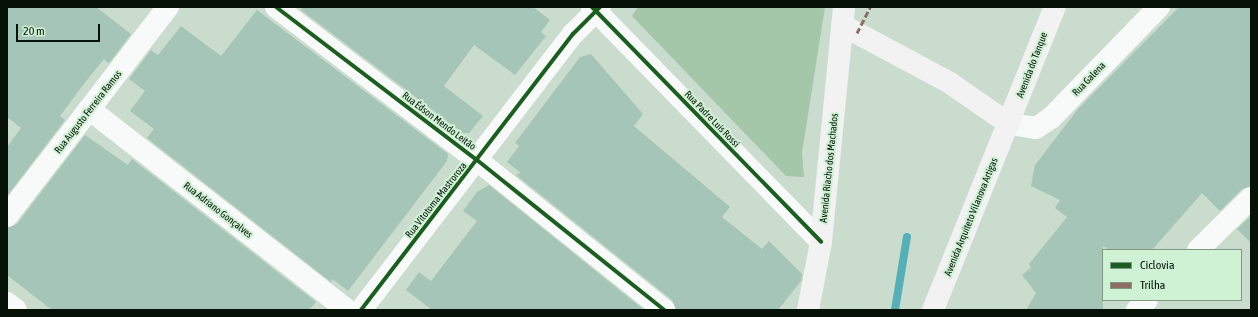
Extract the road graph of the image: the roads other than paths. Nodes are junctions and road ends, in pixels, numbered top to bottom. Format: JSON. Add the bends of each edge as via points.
{"nodes":[{"id":1,"x":168,"y":7,"type":"edge"},
{"id":2,"x":276,"y":7,"type":"edge"},
{"id":3,"x":1055,"y":7,"type":"edge"},
{"id":4,"x":1159,"y":7,"type":"edge"},
{"id":5,"x":596,"y":8,"type":"edge"},
{"id":6,"x":843,"y":16,"type":"edge"},
{"id":7,"x":90,"y":109,"type":"junction"},
{"id":8,"x":1009,"y":124,"type":"junction"},
{"id":9,"x":477,"y":160,"type":"junction"},
{"id":10,"x":1251,"y":198,"type":"edge"},
{"id":11,"x":7,"y":216,"type":"edge"},
{"id":12,"x":821,"y":242,"type":"junction"},
{"id":13,"x":1199,"y":249,"type":"edge"},
{"id":14,"x":1146,"y":301,"type":"edge"},
{"id":15,"x":7,"y":303,"type":"edge"},
{"id":16,"x":16,"y":310,"type":"edge"},
{"id":17,"x":347,"y":310,"type":"edge"},
{"id":18,"x":361,"y":310,"type":"edge"},
{"id":19,"x":664,"y":310,"type":"edge"},
{"id":20,"x":808,"y":310,"type":"edge"},
{"id":21,"x":933,"y":310,"type":"edge"},
{"id":22,"x":1137,"y":310,"type":"edge"}],
"edges":[{"from":1,"to":7,"type":"street","name":"Rua Augusto Ferreira Ramos"},
{"from":2,"to":9,"type":"street","name":"Rua Édson Mendo Leitão"},
{"from":3,"to":8,"type":"main road","name":"Avenida do Tanque"},
{"from":4,"to":8,"type":"street","name":"Rua Galena","via":[[1051,118],[1036,128]]},
{"from":5,"to":9,"type":"street","name":"Rua Vitotoma Mastroroza","via":[[573,34]]},
{"from":5,"to":12,"type":"street","name":"Rua Padre Luís Rossi"},
{"from":6,"to":8,"type":"main road","name":"Avenida Riacho dos Machados","via":[[950,83]]},
{"from":6,"to":12,"type":"main road","name":"Avenida Riacho dos Machados"},
{"from":7,"to":11,"type":"street","name":"Rua Augusto Ferreira Ramos"},
{"from":7,"to":17,"type":"street","name":"Rua Adriano Gonçalves"},
{"from":8,"to":21,"type":"main road","name":"Avenida Arquiteto Vilanova Artigas"},
{"from":9,"to":18,"type":"street","name":"Rua Vitotoma Mastroroza"},
{"from":9,"to":19,"type":"street","name":"Rua Édson Mendo Leitão"},
{"from":10,"to":13,"type":"street"},
{"from":12,"to":20,"type":"main road","name":"Avenida Riacho dos Machados"},
{"from":14,"to":22,"type":"street"},
{"from":15,"to":16,"type":"street"}]}
